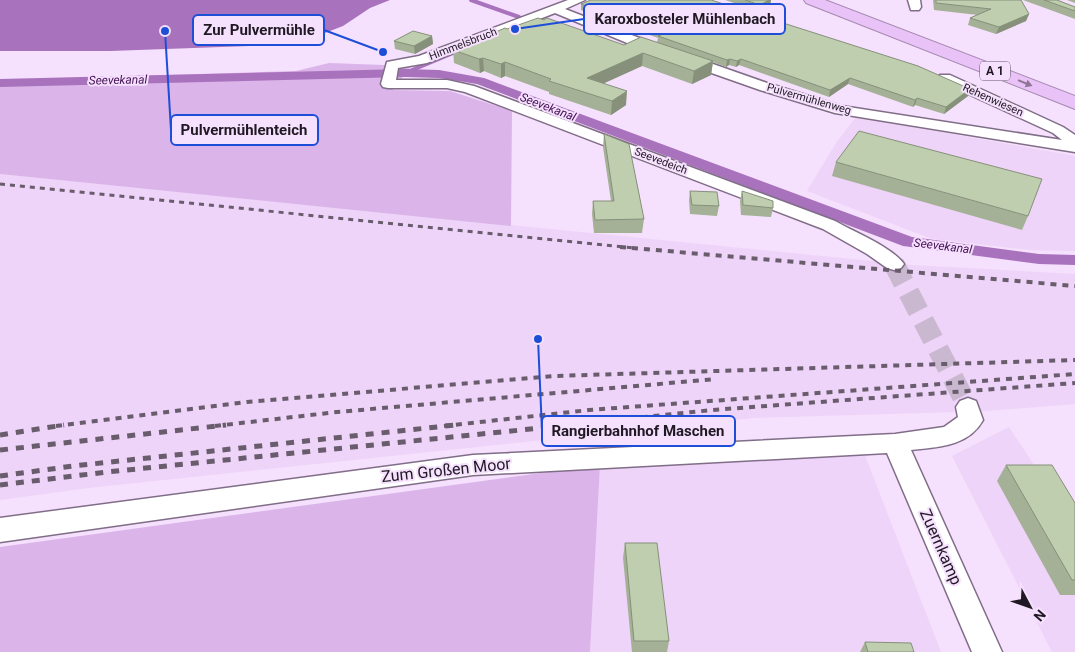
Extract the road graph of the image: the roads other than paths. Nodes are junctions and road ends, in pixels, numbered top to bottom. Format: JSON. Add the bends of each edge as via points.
{"nodes":[{"id":1,"x":580,"y":0,"type":"edge"},
{"id":2,"x":811,"y":0,"type":"edge"},
{"id":3,"x":841,"y":0,"type":"edge"},
{"id":4,"x":554,"y":9,"type":"junction"},
{"id":5,"x":936,"y":74,"type":"edge"},
{"id":6,"x":390,"y":76,"type":"joint"},
{"id":7,"x":1075,"y":88,"type":"edge"},
{"id":8,"x":1075,"y":102,"type":"edge"},
{"id":9,"x":1075,"y":142,"type":"edge"},
{"id":10,"x":1075,"y":148,"type":"edge"},
{"id":11,"x":894,"y":264,"type":"tunnel mouth"},
{"id":12,"x":968,"y":407,"type":"tunnel mouth"},
{"id":13,"x":894,"y":443,"type":"junction"},
{"id":14,"x":0,"y":530,"type":"edge"},
{"id":15,"x":987,"y":652,"type":"edge"}],
"edges":[{"from":1,"to":4,"type":"street","name":"Himmelsbruch"},
{"from":2,"to":8,"type":"highway","number":"A 1","one_way":true},
{"from":3,"to":7,"type":"highway","number":"A 1"},
{"from":4,"to":6,"type":"street","name":"Himmelsbruch","via":[[422,60],[392,64]]},
{"from":4,"to":10,"type":"street","name":"Pulvermühlenweg","via":[[701,65],[840,110]]},
{"from":5,"to":9,"type":"street","name":"Rehenwiesen","via":[[1058,130]]},
{"from":6,"to":11,"type":"street","name":"Seevedeich","via":[[469,89],[527,110],[829,225]]},
{"from":12,"to":13,"type":"street","via":[[971,420],[950,436]]},
{"from":13,"to":14,"type":"street","name":"Zum Großen Moor","via":[[473,465]]},
{"from":13,"to":15,"type":"street","name":"Zuernkamp"}]}
